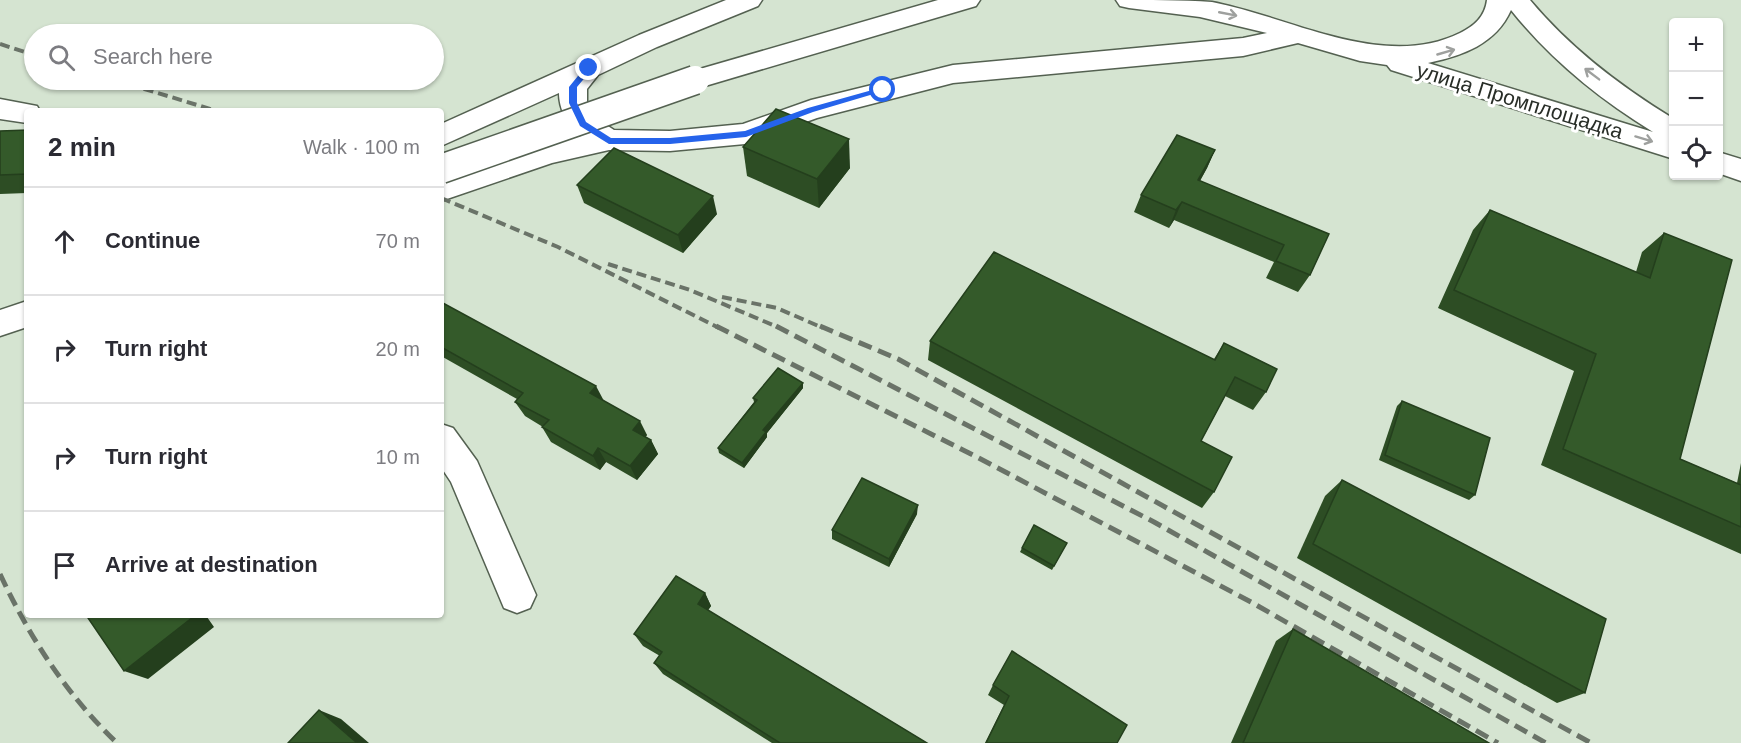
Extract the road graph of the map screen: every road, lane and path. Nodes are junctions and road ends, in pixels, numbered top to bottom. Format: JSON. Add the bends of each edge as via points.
{"nodes":[{"id":1,"x":749,"y":0,"type":"edge"},
{"id":2,"x":967,"y":0,"type":"edge"},
{"id":3,"x":1129,"y":0,"type":"edge"},
{"id":4,"x":1262,"y":0,"type":"edge"},
{"id":5,"x":1500,"y":0,"type":"edge"},
{"id":6,"x":1516,"y":0,"type":"edge"},
{"id":7,"x":1299,"y":34,"type":"junction"},
{"id":8,"x":1355,"y":50,"type":"junction"},
{"id":9,"x":589,"y":68,"type":"junction"},
{"id":10,"x":0,"y":109,"type":"edge"},
{"id":11,"x":24,"y":113,"type":"edge"},
{"id":12,"x":1669,"y":129,"type":"edge"},
{"id":13,"x":444,"y":135,"type":"edge"},
{"id":14,"x":609,"y":141,"type":"junction"},
{"id":15,"x":1669,"y":146,"type":"edge"},
{"id":16,"x":444,"y":168,"type":"edge"},
{"id":17,"x":444,"y":189,"type":"edge"},
{"id":18,"x":24,"y":315,"type":"edge"},
{"id":19,"x":0,"y":324,"type":"edge"},
{"id":20,"x":444,"y":444,"type":"edge"},
{"id":21,"x":518,"y":595,"type":"dead end"}],
"edges":[{"from":1,"to":9,"type":"street"},
{"from":2,"to":16,"type":"street","bridge":true,"via":[[695,80]]},
{"from":3,"to":7,"type":"street","name":"улица Промплощадка","one_way":true,"via":[[1166,2],[1243,17]]},
{"from":4,"to":7,"type":"street"},
{"from":8,"to":5,"type":"street","one_way":true,"via":[[1417,58],[1458,48],[1489,27]]},
{"from":12,"to":6,"type":"street","one_way":true,"via":[[1581,66]]},
{"from":7,"to":8,"type":"street","name":"улица Промплощадка"},
{"from":7,"to":14,"type":"street","via":[[1243,47],[953,74],[811,110],[746,134],[670,141]]},
{"from":8,"to":15,"type":"street","name":"улица Промплощадка","one_way":true},
{"from":9,"to":13,"type":"street"},
{"from":9,"to":14,"type":"street","via":[[573,87],[573,103],[583,124]]},
{"from":10,"to":11,"type":"street"},
{"from":14,"to":17,"type":"street","via":[[549,153]]},
{"from":18,"to":19,"type":"street"},
{"from":20,"to":21,"type":"street","via":[[465,472]]}]}
